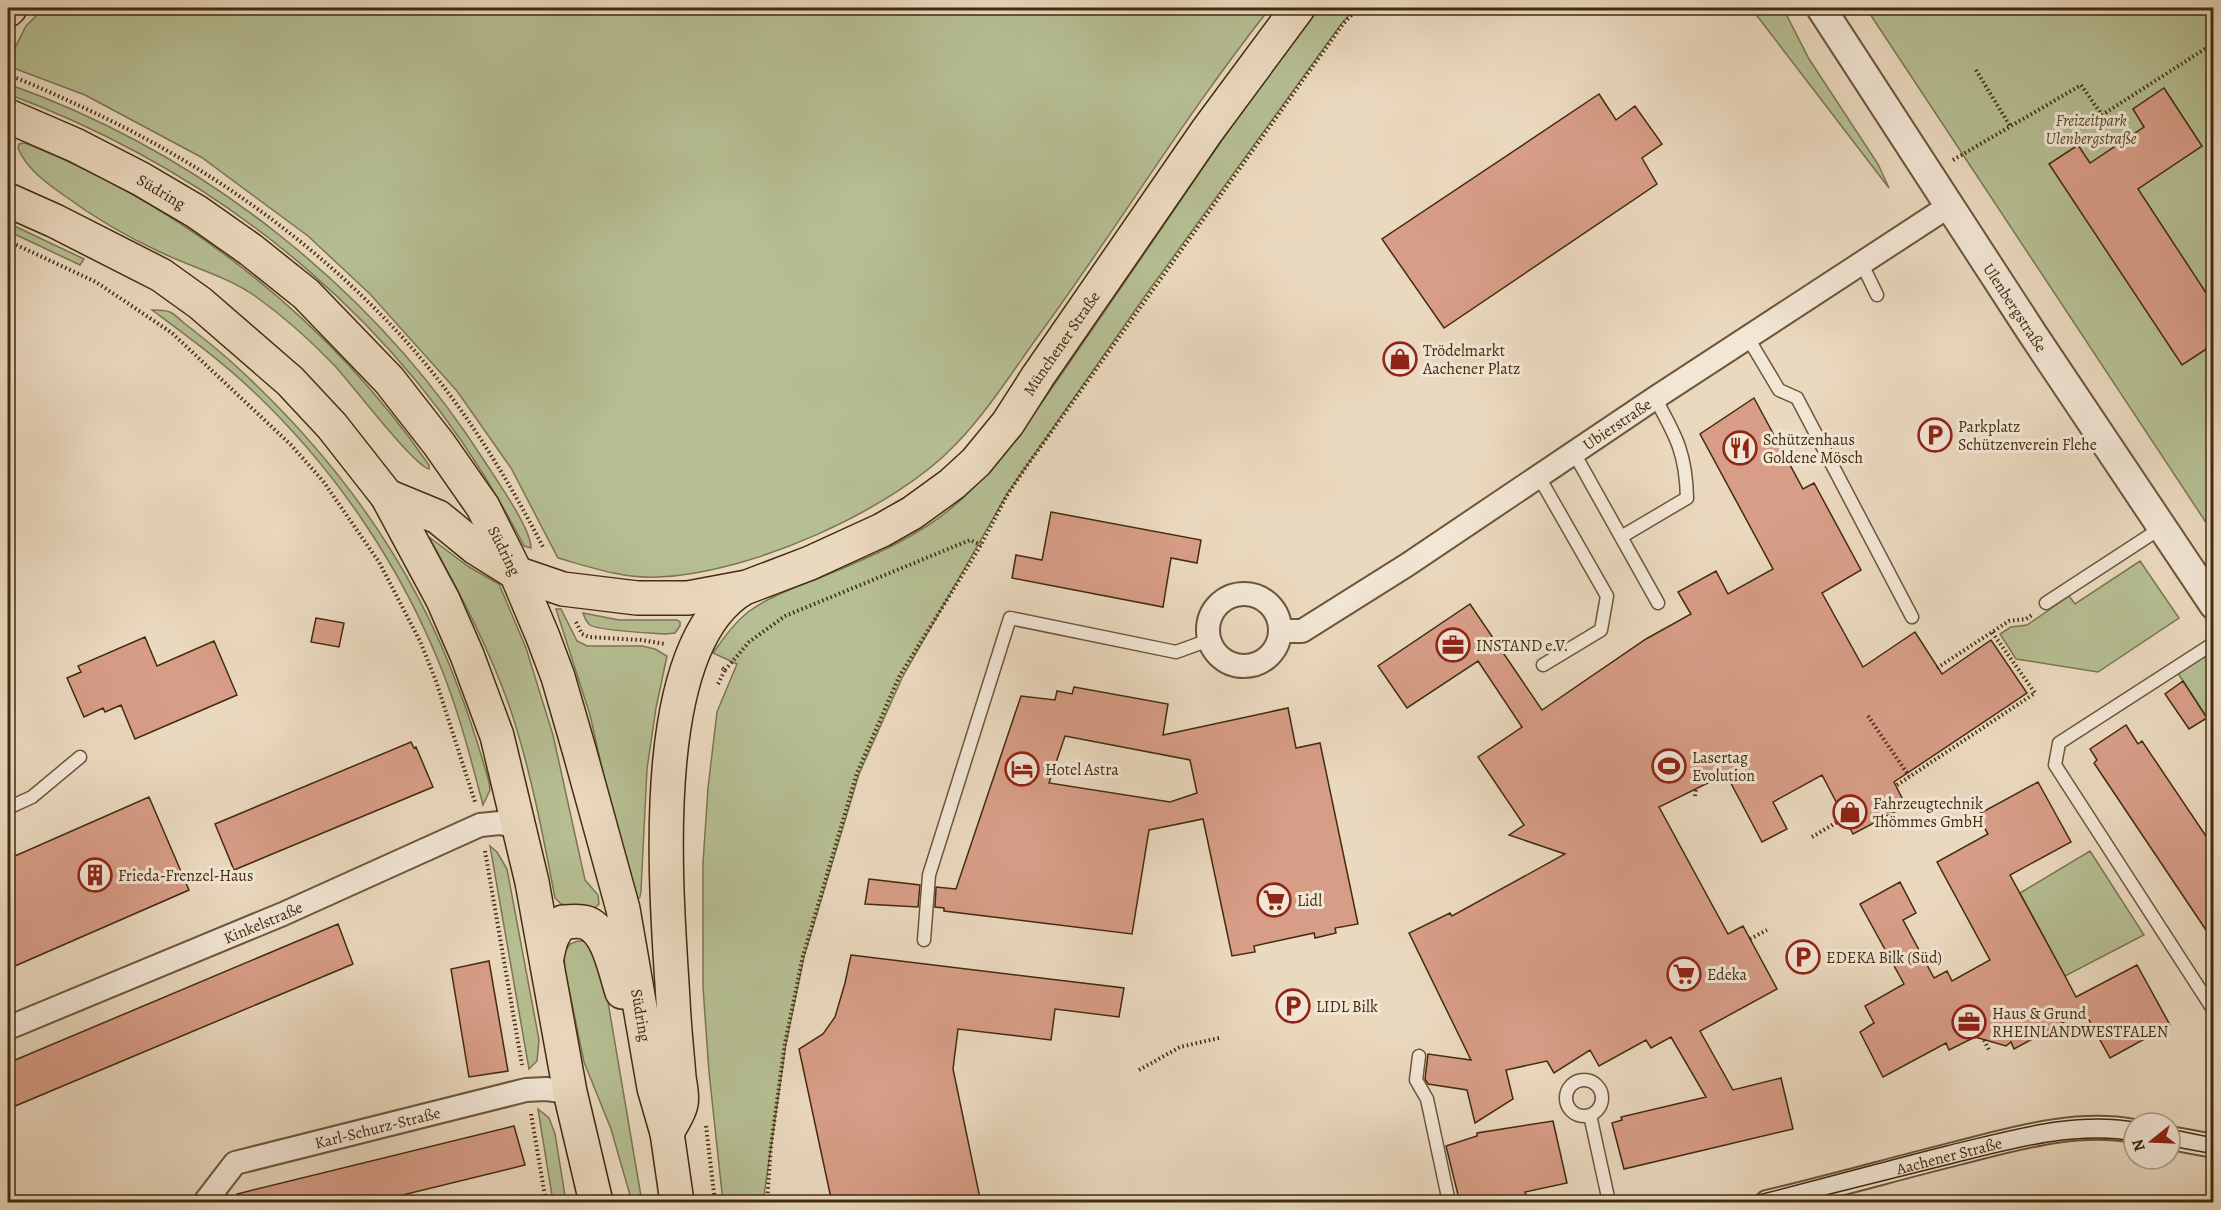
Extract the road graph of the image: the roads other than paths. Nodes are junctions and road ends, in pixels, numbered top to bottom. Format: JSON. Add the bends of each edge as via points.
{"nodes":[{"id":1,"x":1298,"y":8,"type":"edge"},
{"id":2,"x":1821,"y":8,"type":"edge"},
{"id":3,"x":8,"y":116,"type":"edge"},
{"id":4,"x":10,"y":198,"type":"edge"},
{"id":5,"x":1949,"y":206,"type":"junction"},
{"id":6,"x":1862,"y":264,"type":"junction"},
{"id":7,"x":1877,"y":295,"type":"dead end"},
{"id":8,"x":1748,"y":338,"type":"junction"},
{"id":9,"x":1655,"y":398,"type":"junction"},
{"id":10,"x":1574,"y":453,"type":"junction"},
{"id":11,"x":1539,"y":477,"type":"junction"},
{"id":12,"x":387,"y":496,"type":"junction"},
{"id":13,"x":2161,"y":528,"type":"junction"},
{"id":14,"x":1621,"y":537,"type":"junction"},
{"id":15,"x":516,"y":573,"type":"junction"},
{"id":16,"x":747,"y":587,"type":"junction"},
{"id":17,"x":1658,"y":603,"type":"dead end"},
{"id":18,"x":2046,"y":603,"type":"road end"},
{"id":19,"x":2214,"y":605,"type":"edge"},
{"id":20,"x":1912,"y":617,"type":"dead end"},
{"id":21,"x":1281,"y":631,"type":"junction"},
{"id":22,"x":1209,"y":640,"type":"junction"},
{"id":23,"x":2214,"y":643,"type":"edge"},
{"id":24,"x":1543,"y":665,"type":"dead end"},
{"id":25,"x":80,"y":757,"type":"dead end"},
{"id":26,"x":8,"y":808,"type":"edge"},
{"id":27,"x":520,"y":827,"type":"junction"},
{"id":28,"x":924,"y":940,"type":"dead end"},
{"id":29,"x":547,"y":957,"type":"junction"},
{"id":30,"x":2214,"y":1011,"type":"edge"},
{"id":31,"x":8,"y":1028,"type":"edge"},
{"id":32,"x":1419,"y":1056,"type":"dead end"},
{"id":33,"x":654,"y":1088,"type":"junction"},
{"id":34,"x":570,"y":1092,"type":"junction"},
{"id":35,"x":1590,"y":1115,"type":"dead end"},
{"id":36,"x":2122,"y":1129,"type":"edge"},
{"id":37,"x":667,"y":1133,"type":"junction"},
{"id":38,"x":2182,"y":1140,"type":"edge"},
{"id":39,"x":2214,"y":1146,"type":"edge"},
{"id":40,"x":205,"y":1203,"type":"edge"},
{"id":41,"x":596,"y":1203,"type":"edge"},
{"id":42,"x":677,"y":1203,"type":"edge"},
{"id":43,"x":1449,"y":1203,"type":"edge"},
{"id":44,"x":1609,"y":1203,"type":"edge"},
{"id":45,"x":1767,"y":1203,"type":"edge"}],
"edges":[{"from":1,"to":16,"type":"main road","name":"Münchener Straße","via":[[1207,130],[1008,423],[976,462],[937,496],[882,530]]},
{"from":2,"to":5,"type":"street","name":"Ulenbergstraße"},
{"from":3,"to":15,"type":"main road","name":"Südring","via":[[141,179],[251,250],[306,294],[389,380],[439,444],[483,507]]},
{"from":4,"to":12,"type":"main road","via":[[161,275],[200,303],[290,381],[332,426]]},
{"from":5,"to":6,"type":"street","name":"Ubierstraße"},
{"from":5,"to":13,"type":"street","name":"Ulenbergstraße"},
{"from":6,"to":7,"type":"lane"},
{"from":6,"to":8,"type":"street","name":"Ubierstraße"},
{"from":8,"to":9,"type":"street","name":"Ubierstraße"},
{"from":8,"to":20,"type":"lane","via":[[1779,390],[1797,398]]},
{"from":9,"to":10,"type":"street","name":"Ubierstraße"},
{"from":9,"to":14,"type":"lane","via":[[1677,438],[1687,470],[1687,498]]},
{"from":10,"to":11,"type":"street","name":"Ubierstraße"},
{"from":10,"to":14,"type":"lane"},
{"from":11,"to":21,"type":"street","name":"Ubierstraße","via":[[1302,631]]},
{"from":11,"to":24,"type":"lane","via":[[1606,596],[1601,630]]},
{"from":12,"to":15,"type":"main road","via":[[438,518]]},
{"from":12,"to":27,"type":"main road","via":[[443,600],[467,655],[497,736]]},
{"from":13,"to":18,"type":"lane"},
{"from":13,"to":19,"type":"street","name":"Ulenbergstraße"},
{"from":14,"to":17,"type":"lane"},
{"from":15,"to":16,"type":"main road","via":[[563,589],[637,598],[688,598]]},
{"from":15,"to":33,"type":"main road","name":"Südring","via":[[558,677],[623,909]]},
{"from":16,"to":37,"type":"main road","via":[[718,609],[704,631],[684,676],[672,736],[665,842],[682,1103]]},
{"from":21,"to":22,"type":"street","via":[[1273,653],[1254,666],[1232,665],[1214,651]]},
{"from":21,"to":22,"type":"street","via":[[1274,609],[1266,601],[1256,596],[1234,595],[1215,608],[1210,618]]},
{"from":22,"to":28,"type":"lane","via":[[1176,652],[1010,618],[929,875]]},
{"from":23,"to":30,"type":"lane","via":[[2059,743],[2055,765]]},
{"from":25,"to":26,"type":"lane","via":[[32,797]]},
{"from":27,"to":29,"type":"main road"},
{"from":27,"to":31,"type":"street","name":"Kinkelstraße","via":[[480,825],[283,914]]},
{"from":29,"to":33,"type":"main road","via":[[550,939],[563,922],[587,923],[599,933]]},
{"from":29,"to":34,"type":"main road"},
{"from":32,"to":43,"type":"lane","via":[[1416,1080],[1427,1099]]},
{"from":33,"to":37,"type":"main road","name":"Südring"},
{"from":34,"to":40,"type":"street","name":"Karl-Schurz-Straße","via":[[526,1090],[235,1163]]},
{"from":34,"to":41,"type":"main road"},
{"from":35,"to":44,"type":"lane"},
{"from":36,"to":45,"type":"street","name":"Aachener Straße","via":[[2088,1128],[2042,1134]]},
{"from":37,"to":42,"type":"main road","name":"Südring"},
{"from":38,"to":39,"type":"street"}]}
